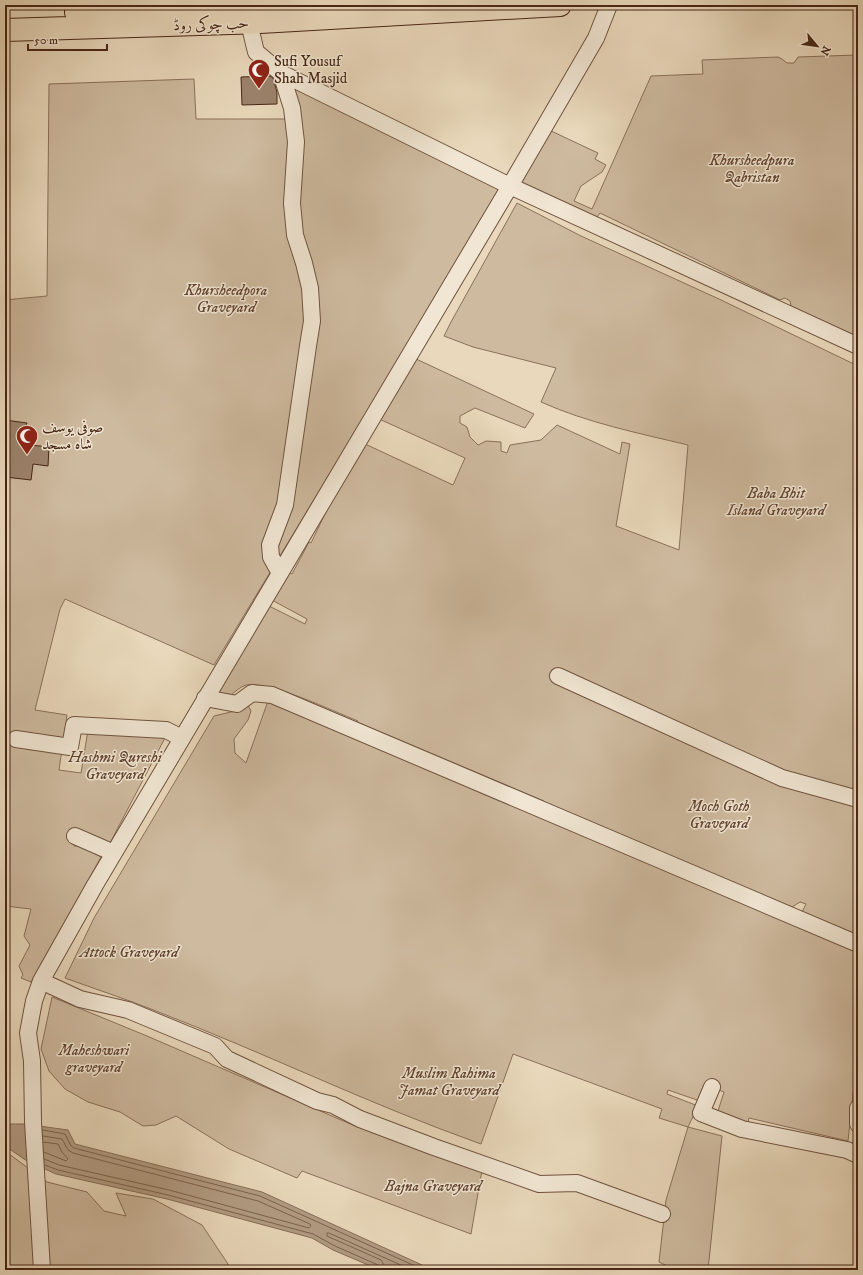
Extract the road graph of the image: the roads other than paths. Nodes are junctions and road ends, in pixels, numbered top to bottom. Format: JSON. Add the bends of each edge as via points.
{"nodes":[{"id":1,"x":273,"y":5,"type":"edge"},
{"id":2,"x":560,"y":5,"type":"edge"},
{"id":3,"x":610,"y":5,"type":"edge"},
{"id":4,"x":5,"y":15,"type":"edge"},
{"id":5,"x":249,"y":23,"type":"junction"},
{"id":6,"x":5,"y":30,"type":"edge"},
{"id":7,"x":281,"y":73,"type":"junction"},
{"id":8,"x":510,"y":186,"type":"junction"},
{"id":9,"x":858,"y":346,"type":"edge"},
{"id":10,"x":280,"y":573,"type":"junction"},
{"id":11,"x":558,"y":676,"type":"dead end"},
{"id":12,"x":205,"y":698,"type":"junction"},
{"id":13,"x":182,"y":738,"type":"junction"},
{"id":14,"x":16,"y":739,"type":"dead end"},
{"id":15,"x":858,"y":799,"type":"edge"},
{"id":16,"x":75,"y":836,"type":"dead end"},
{"id":17,"x":114,"y":853,"type":"junction"},
{"id":18,"x":858,"y":944,"type":"edge"},
{"id":19,"x":41,"y":981,"type":"junction"},
{"id":20,"x":712,"y":1087,"type":"dead end"},
{"id":21,"x":858,"y":1108,"type":"edge"},
{"id":22,"x":858,"y":1124,"type":"edge"},
{"id":23,"x":858,"y":1155,"type":"edge"},
{"id":24,"x":662,"y":1214,"type":"dead end"},
{"id":25,"x":42,"y":1270,"type":"edge"}],
"edges":[{"from":1,"to":4,"type":"highway"},
{"from":2,"to":5,"type":"highway","name":"حب چوکی روڈ"},
{"from":3,"to":8,"type":"street","via":[[596,38]]},
{"from":5,"to":6,"type":"highway","name":"حب چوکی روڈ"},
{"from":5,"to":7,"type":"street","via":[[256,52]]},
{"from":7,"to":8,"type":"street"},
{"from":7,"to":10,"type":"street","via":[[292,108],[296,142],[292,202],[294,235],[310,288],[312,322],[285,505],[270,545],[271,557]]},
{"from":8,"to":9,"type":"street"},
{"from":8,"to":10,"type":"street"},
{"from":10,"to":12,"type":"street"},
{"from":11,"to":15,"type":"street","via":[[782,778]]},
{"from":12,"to":13,"type":"street"},
{"from":12,"to":18,"type":"street","via":[[236,704],[252,693],[272,695]]},
{"from":13,"to":14,"type":"street","via":[[166,730],[74,725],[70,747]]},
{"from":13,"to":17,"type":"street"},
{"from":16,"to":17,"type":"street"},
{"from":17,"to":19,"type":"street"},
{"from":19,"to":24,"type":"street","via":[[80,999],[128,1010],[215,1046],[227,1059],[317,1101],[333,1105],[360,1119],[434,1147],[539,1184],[577,1182]]},
{"from":19,"to":25,"type":"street","via":[[28,1033],[32,1061],[36,1189]]},
{"from":20,"to":23,"type":"street","via":[[701,1113],[742,1129],[847,1150]]},
{"from":21,"to":22,"type":"street"}]}
